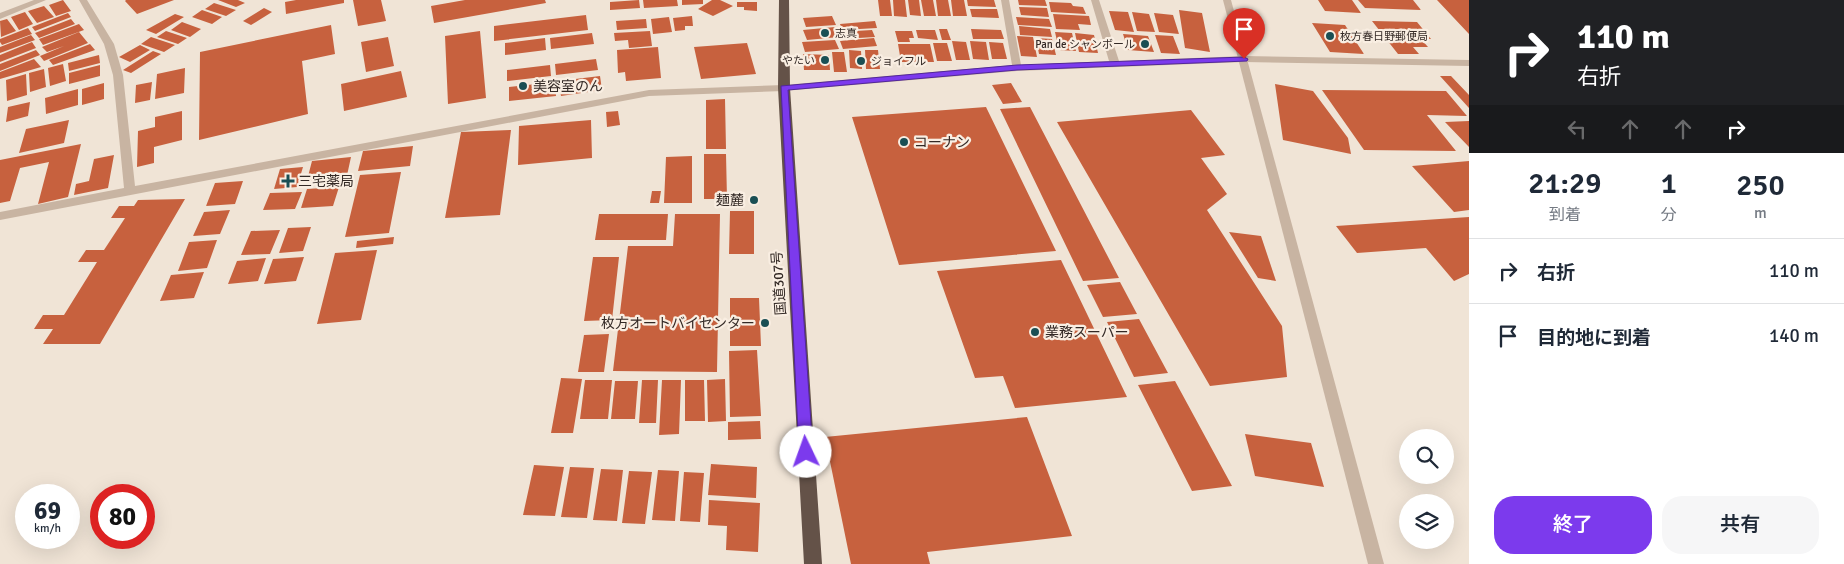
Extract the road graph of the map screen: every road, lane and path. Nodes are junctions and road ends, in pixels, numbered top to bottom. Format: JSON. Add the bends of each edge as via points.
{"nodes":[{"id":1,"x":42,"y":0,"type":"edge"},
{"id":2,"x":83,"y":0,"type":"edge"},
{"id":3,"x":784,"y":0,"type":"edge"},
{"id":4,"x":1005,"y":0,"type":"edge"},
{"id":5,"x":1095,"y":0,"type":"edge"},
{"id":6,"x":1227,"y":0,"type":"edge"},
{"id":7,"x":0,"y":16,"type":"edge"},
{"id":8,"x":1244,"y":59,"type":"junction"},
{"id":9,"x":1469,"y":63,"type":"edge"},
{"id":10,"x":1115,"y":64,"type":"junction"},
{"id":11,"x":1017,"y":68,"type":"junction"},
{"id":12,"x":784,"y":88,"type":"junction"},
{"id":13,"x":130,"y":190,"type":"junction"},
{"id":14,"x":0,"y":216,"type":"edge"},
{"id":15,"x":813,"y":564,"type":"edge"},
{"id":16,"x":1376,"y":564,"type":"edge"}],
"edges":[{"from":1,"to":7,"type":"street"},
{"from":2,"to":13,"type":"street","via":[[109,44],[121,85],[120,103]]},
{"from":3,"to":12,"type":"highway","name":"国道307号"},
{"from":4,"to":11,"type":"street"},
{"from":5,"to":10,"type":"street"},
{"from":6,"to":8,"type":"street"},
{"from":8,"to":9,"type":"street"},
{"from":8,"to":10,"type":"street"},
{"from":8,"to":16,"type":"street"},
{"from":10,"to":11,"type":"street"},
{"from":11,"to":12,"type":"street"},
{"from":12,"to":13,"type":"street","via":[[649,92]]},
{"from":12,"to":15,"type":"highway","name":"国道307号"},
{"from":13,"to":14,"type":"street"}]}
